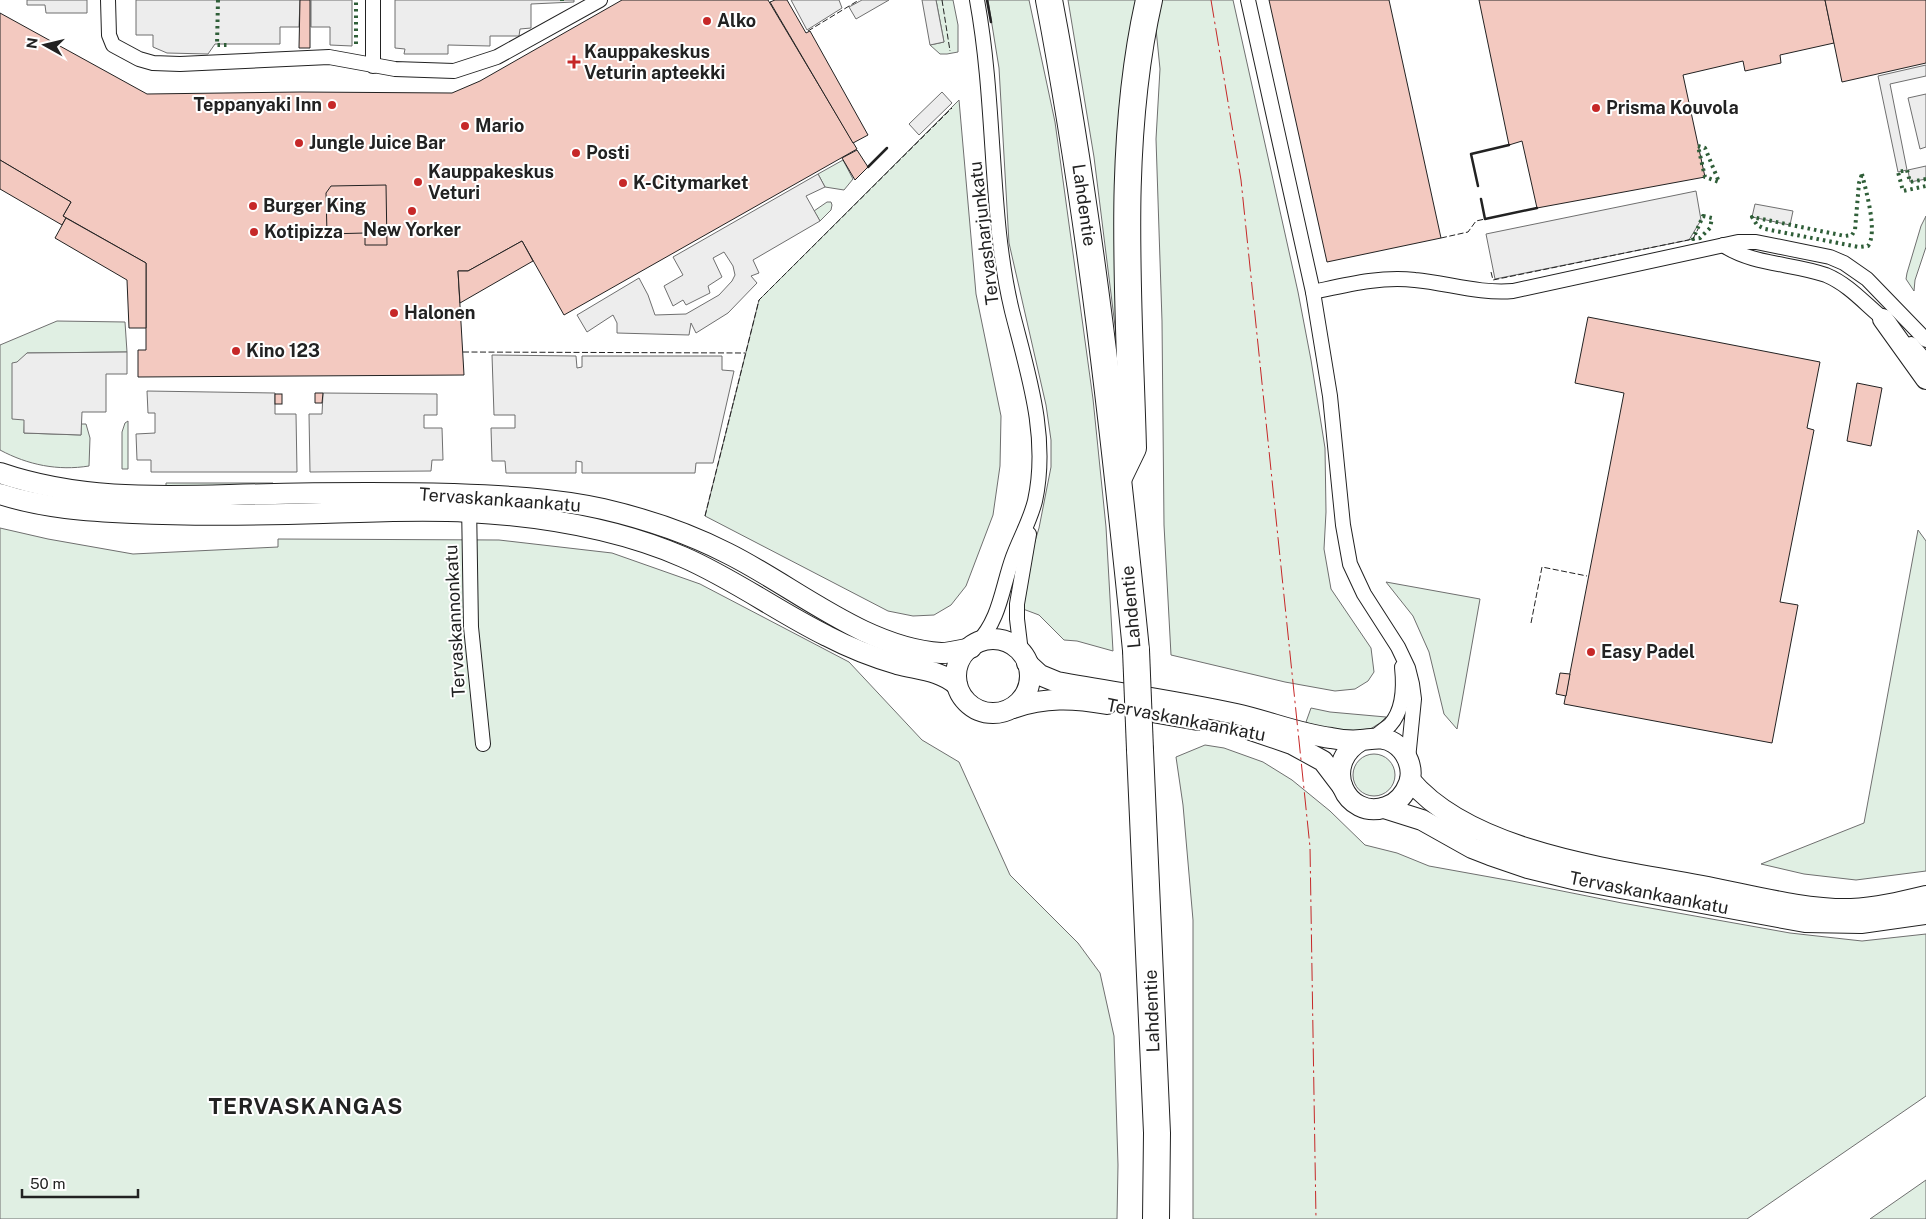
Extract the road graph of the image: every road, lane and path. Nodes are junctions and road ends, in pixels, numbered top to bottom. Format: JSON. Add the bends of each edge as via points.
{"nodes":[{"id":1,"x":108,"y":0,"type":"edge"},
{"id":2,"x":373,"y":0,"type":"edge"},
{"id":3,"x":600,"y":0,"type":"edge"},
{"id":4,"x":977,"y":0,"type":"edge"},
{"id":5,"x":1049,"y":0,"type":"edge"},
{"id":6,"x":1150,"y":0,"type":"edge"},
{"id":7,"x":1248,"y":0,"type":"edge"},
{"id":8,"x":373,"y":66,"type":"junction"},
{"id":9,"x":1723,"y":246,"type":"junction"},
{"id":10,"x":1313,"y":292,"type":"junction"},
{"id":11,"x":1883,"y":319,"type":"junction"},
{"id":12,"x":1926,"y":340,"type":"edge"},
{"id":13,"x":1926,"y":361,"type":"edge"},
{"id":14,"x":1926,"y":379,"type":"edge"},
{"id":15,"x":0,"y":473,"type":"edge"},
{"id":16,"x":1119,"y":478,"type":"junction"},
{"id":17,"x":0,"y":494,"type":"edge"},
{"id":18,"x":469,"y":503,"type":"junction"},
{"id":19,"x":1030,"y":520,"type":"junction"},
{"id":20,"x":974,"y":646,"type":"junction"},
{"id":21,"x":1398,"y":647,"type":"junction"},
{"id":22,"x":1024,"y":658,"type":"junction"},
{"id":23,"x":957,"y":685,"type":"junction"},
{"id":24,"x":1012,"y":708,"type":"junction"},
{"id":25,"x":1368,"y":739,"type":"junction"},
{"id":26,"x":483,"y":744,"type":"dead end"},
{"id":27,"x":1408,"y":760,"type":"junction"},
{"id":28,"x":1410,"y":780,"type":"junction"},
{"id":29,"x":1342,"y":786,"type":"junction"},
{"id":30,"x":1384,"y":808,"type":"junction"},
{"id":31,"x":1926,"y":896,"type":"edge"},
{"id":32,"x":1926,"y":914,"type":"edge"},
{"id":33,"x":1156,"y":1219,"type":"edge"}],
"edges":[{"from":1,"to":8,"type":"street","via":[[109,35],[113,45],[153,63],[329,58]]},
{"from":2,"to":8,"type":"street"},
{"from":3,"to":8,"type":"street","via":[[497,57],[454,71]]},
{"from":4,"to":19,"type":"street","name":"Tervasharjunkatu","via":[[986,61],[1004,268],[1040,432],[1038,478]]},
{"from":5,"to":16,"type":"highway","name":"Lahdentie","via":[[1078,161]]},
{"from":6,"to":16,"type":"highway","via":[[1132,113],[1127,221],[1133,448]]},
{"from":7,"to":10,"type":"street"},
{"from":9,"to":10,"type":"street","via":[[1513,291],[1494,293],[1401,279],[1374,280]]},
{"from":9,"to":11,"type":"street","via":[[1739,254],[1832,278],[1851,290]]},
{"from":9,"to":12,"type":"street","via":[[1756,242],[1830,257],[1844,263],[1867,279]]},
{"from":10,"to":21,"type":"street","via":[[1330,396],[1350,564],[1364,594]]},
{"from":11,"to":13,"type":"street","via":[[1902,334]]},
{"from":11,"to":14,"type":"street"},
{"from":15,"to":18,"type":"street","name":"Tervaskankaankatu","via":[[41,485],[108,495],[387,493]]},
{"from":16,"to":33,"type":"highway","name":"Lahdentie","bridge":true,"via":[[1136,650],[1157,1133]]},
{"from":17,"to":18,"type":"street","name":"Tervaskankaankatu","via":[[46,506],[150,514],[421,511]]},
{"from":18,"to":20,"type":"street","name":"Tervaskankaankatu","via":[[577,504],[632,516],[728,553],[872,635],[943,653]]},
{"from":18,"to":23,"type":"street","name":"Tervaskankaankatu","via":[[584,526],[653,545],[756,594],[826,636],[897,664],[943,675]]},
{"from":18,"to":26,"type":"street","name":"Tervaskannonkatu","via":[[471,627]]},
{"from":19,"to":20,"type":"street","name":"Tervasharjunkatu","via":[[1013,557],[989,630]]},
{"from":19,"to":22,"type":"street","name":"Tervasharjunkatu","via":[[1017,604]]},
{"from":20,"to":22,"type":"street","via":[[985,640],[998,640],[1010,644]]},
{"from":20,"to":23,"type":"street","via":[[957,666]]},
{"from":21,"to":25,"type":"street","via":[[1402,669],[1396,716],[1390,725]]},
{"from":21,"to":27,"type":"street","via":[[1408,668],[1414,699]]},
{"from":22,"to":24,"type":"street","via":[[1030,676],[1028,689]]},
{"from":22,"to":25,"type":"street","name":"Tervaskankaankatu","via":[[1040,675],[1057,682],[1237,714],[1314,735]]},
{"from":23,"to":24,"type":"street","via":[[966,702],[975,709],[1000,713]]},
{"from":24,"to":29,"type":"street","name":"Tervaskankaankatu","via":[[1046,699],[1072,699],[1247,729],[1292,744],[1322,761]]},
{"from":25,"to":27,"type":"street","via":[[1385,739],[1395,744]]},
{"from":25,"to":29,"type":"street","via":[[1354,745],[1342,759]]},
{"from":27,"to":28,"type":"street"},
{"from":28,"to":30,"type":"street","via":[[1401,798]]},
{"from":28,"to":31,"type":"street","name":"Tervaskankaankatu","via":[[1431,802],[1490,835],[1584,864],[1833,908],[1886,905]]},
{"from":29,"to":30,"type":"street","via":[[1354,802],[1364,807]]},
{"from":30,"to":32,"type":"street","name":"Tervaskankaankatu","via":[[1422,820],[1490,855],[1577,880],[1805,922],[1861,923]]}]}
